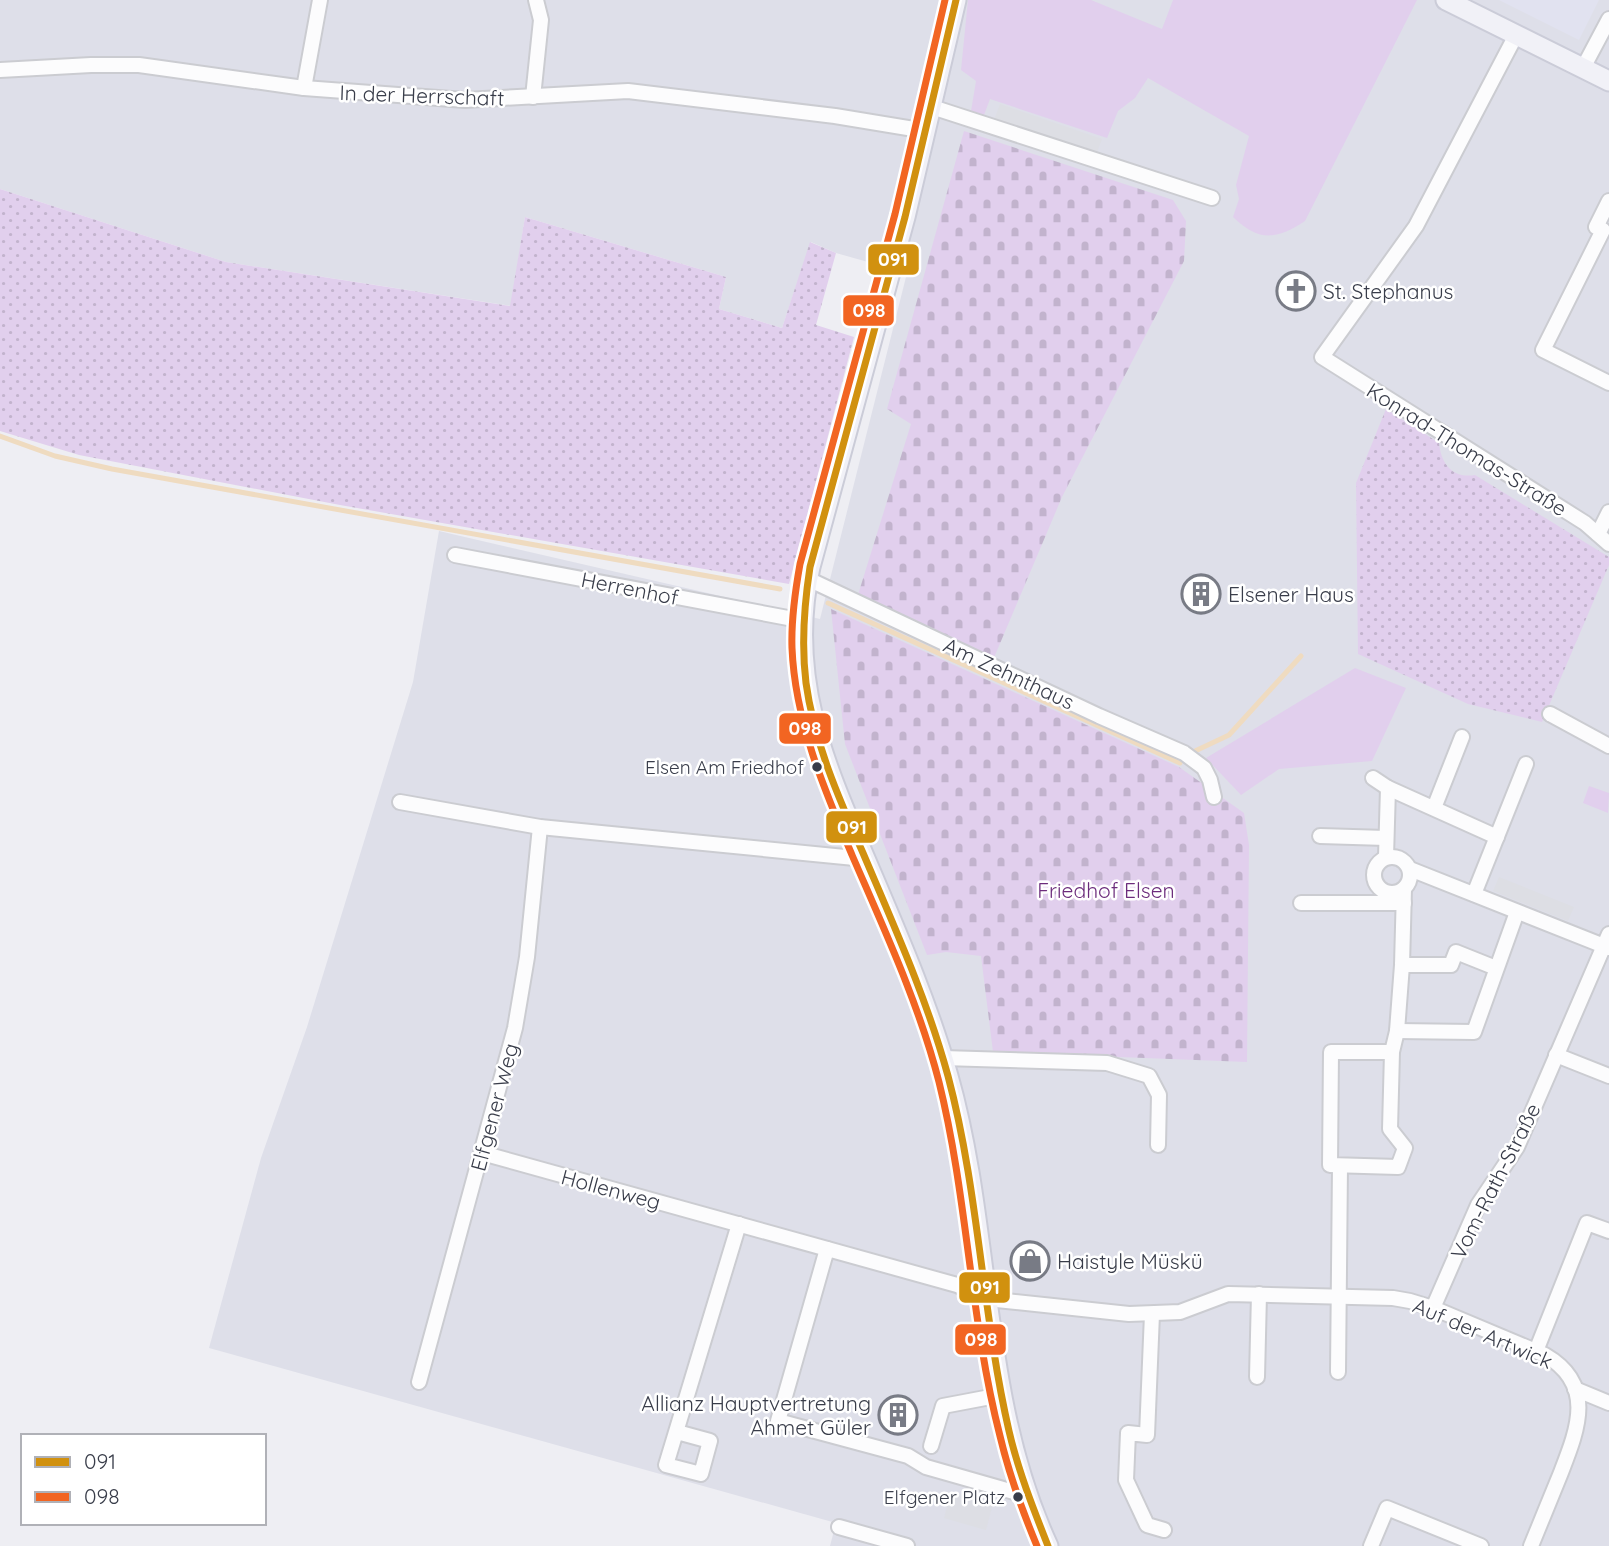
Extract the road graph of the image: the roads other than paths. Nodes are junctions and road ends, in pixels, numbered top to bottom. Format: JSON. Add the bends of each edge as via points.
{"nodes":[{"id":1,"x":320,"y":0,"type":"edge"},
{"id":2,"x":536,"y":0,"type":"edge"},
{"id":3,"x":956,"y":0,"type":"edge"},
{"id":4,"x":1446,"y":0,"type":"edge"},
{"id":5,"x":1609,"y":19,"type":"edge"},
{"id":6,"x":1516,"y":35,"type":"junction"},
{"id":7,"x":1583,"y":68,"type":"junction"},
{"id":8,"x":0,"y":70,"type":"edge"},
{"id":9,"x":1609,"y":81,"type":"edge"},
{"id":10,"x":304,"y":88,"type":"junction"},
{"id":11,"x":533,"y":97,"type":"junction"},
{"id":12,"x":932,"y":107,"type":"junction"},
{"id":13,"x":926,"y":131,"type":"junction"},
{"id":14,"x":1212,"y":198,"type":"dead end"},
{"id":15,"x":1609,"y":201,"type":"edge"},
{"id":16,"x":1609,"y":383,"type":"edge"},
{"id":17,"x":1609,"y":512,"type":"edge"},
{"id":18,"x":1604,"y":539,"type":"edge"},
{"id":19,"x":456,"y":555,"type":"dead end"},
{"id":20,"x":808,"y":579,"type":"junction"},
{"id":21,"x":804,"y":621,"type":"junction"},
{"id":22,"x":1550,"y":714,"type":"dead end"},
{"id":23,"x":1462,"y":737,"type":"dead end"},
{"id":24,"x":1609,"y":745,"type":"edge"},
{"id":25,"x":1526,"y":764,"type":"dead end"},
{"id":26,"x":1373,"y":778,"type":"dead end"},
{"id":27,"x":1388,"y":788,"type":"junction"},
{"id":28,"x":1214,"y":797,"type":"dead end"},
{"id":29,"x":400,"y":802,"type":"dead end"},
{"id":30,"x":1434,"y":808,"type":"junction"},
{"id":31,"x":540,"y":827,"type":"junction"},
{"id":32,"x":1320,"y":836,"type":"dead end"},
{"id":33,"x":1497,"y":837,"type":"junction"},
{"id":34,"x":1386,"y":838,"type":"junction"},
{"id":35,"x":1386,"y":858,"type":"junction"},
{"id":36,"x":865,"y":859,"type":"junction"},
{"id":37,"x":1410,"y":869,"type":"junction"},
{"id":38,"x":1474,"y":894,"type":"junction"},
{"id":39,"x":1404,"y":896,"type":"junction"},
{"id":40,"x":1301,"y":903,"type":"dead end"},
{"id":41,"x":1517,"y":912,"type":"junction"},
{"id":42,"x":1607,"y":943,"type":"edge"},
{"id":43,"x":1402,"y":965,"type":"junction"},
{"id":44,"x":1496,"y":968,"type":"junction"},
{"id":45,"x":1397,"y":1031,"type":"junction"},
{"id":46,"x":1392,"y":1052,"type":"junction"},
{"id":47,"x":1556,"y":1055,"type":"junction"},
{"id":48,"x":943,"y":1058,"type":"junction"},
{"id":49,"x":1609,"y":1076,"type":"edge"},
{"id":50,"x":1157,"y":1145,"type":"dead end"},
{"id":51,"x":482,"y":1153,"type":"junction"},
{"id":52,"x":1340,"y":1166,"type":"junction"},
{"id":53,"x":739,"y":1224,"type":"junction"},
{"id":54,"x":1609,"y":1231,"type":"edge"},
{"id":55,"x":827,"y":1249,"type":"junction"},
{"id":56,"x":1259,"y":1294,"type":"junction"},
{"id":57,"x":1338,"y":1297,"type":"junction"},
{"id":58,"x":987,"y":1299,"type":"junction"},
{"id":59,"x":1433,"y":1308,"type":"junction"},
{"id":60,"x":1152,"y":1314,"type":"junction"},
{"id":61,"x":1536,"y":1351,"type":"junction"},
{"id":62,"x":1338,"y":1372,"type":"dead end"},
{"id":63,"x":1257,"y":1377,"type":"dead end"},
{"id":64,"x":419,"y":1382,"type":"dead end"},
{"id":65,"x":1575,"y":1389,"type":"junction"},
{"id":66,"x":1001,"y":1395,"type":"junction"},
{"id":67,"x":1609,"y":1403,"type":"edge"},
{"id":68,"x":677,"y":1432,"type":"dead end"},
{"id":69,"x":931,"y":1446,"type":"dead end"},
{"id":70,"x":1028,"y":1496,"type":"junction"},
{"id":71,"x":839,"y":1527,"type":"dead end"},
{"id":72,"x":1164,"y":1530,"type":"dead end"},
{"id":73,"x":1046,"y":1545,"type":"edge"},
{"id":74,"x":906,"y":1546,"type":"edge"},
{"id":75,"x":1371,"y":1546,"type":"edge"},
{"id":76,"x":1481,"y":1546,"type":"edge"},
{"id":77,"x":1531,"y":1546,"type":"edge"}],
"edges":[{"from":1,"to":10,"type":"street"},
{"from":2,"to":11,"type":"street","via":[[541,20]]},
{"from":3,"to":12,"type":"street"},
{"from":4,"to":6,"type":"street"},
{"from":5,"to":7,"type":"street"},
{"from":6,"to":7,"type":"street"},
{"from":6,"to":18,"type":"street","name":"Konrad-Thomas-Straße","via":[[1416,226],[1322,357]]},
{"from":7,"to":9,"type":"street"},
{"from":8,"to":10,"type":"street","name":"In der Herrschaft","via":[[139,65]]},
{"from":10,"to":11,"type":"street","name":"In der Herrschaft","via":[[465,100]]},
{"from":11,"to":13,"type":"street","name":"In der Herrschaft","via":[[642,92]]},
{"from":12,"to":13,"type":"street"},
{"from":12,"to":14,"type":"street"},
{"from":13,"to":20,"type":"street"},
{"from":15,"to":16,"type":"street","via":[[1596,226],[1602,230],[1544,350]]},
{"from":17,"to":18,"type":"street"},
{"from":19,"to":21,"type":"street","name":"Herrenhof"},
{"from":20,"to":21,"type":"street"},
{"from":20,"to":28,"type":"street","name":"Am Zehnthaus","via":[[1193,758],[1206,772]]},
{"from":21,"to":36,"type":"street","via":[[806,679],[819,743]]},
{"from":22,"to":24,"type":"street"},
{"from":23,"to":30,"type":"street"},
{"from":25,"to":33,"type":"street"},
{"from":26,"to":27,"type":"street"},
{"from":27,"to":30,"type":"street"},
{"from":27,"to":34,"type":"street"},
{"from":29,"to":31,"type":"street"},
{"from":30,"to":33,"type":"street"},
{"from":31,"to":36,"type":"street"},
{"from":31,"to":51,"type":"street","name":"Elfgener Weg","via":[[525,976]]},
{"from":32,"to":34,"type":"street"},
{"from":33,"to":38,"type":"street"},
{"from":34,"to":35,"type":"street"},
{"from":35,"to":37,"type":"street","via":[[1400,858]]},
{"from":35,"to":39,"type":"street","via":[[1375,867],[1374,881],[1384,892]]},
{"from":36,"to":48,"type":"street"},
{"from":37,"to":38,"type":"street"},
{"from":37,"to":39,"type":"street"},
{"from":38,"to":41,"type":"street"},
{"from":39,"to":40,"type":"street"},
{"from":39,"to":43,"type":"street"},
{"from":41,"to":42,"type":"street"},
{"from":41,"to":44,"type":"street"},
{"from":42,"to":47,"type":"street","name":"Vom-Rath-Straße"},
{"from":43,"to":44,"type":"street","via":[[1451,965],[1456,953]]},
{"from":43,"to":45,"type":"street"},
{"from":44,"to":45,"type":"street","via":[[1474,1032]]},
{"from":45,"to":46,"type":"street"},
{"from":46,"to":52,"type":"street","via":[[1390,1129],[1405,1148],[1398,1167]]},
{"from":46,"to":52,"type":"street","via":[[1331,1052],[1330,1165]]},
{"from":47,"to":49,"type":"street"},
{"from":47,"to":59,"type":"street","name":"Vom-Rath-Straße","via":[[1517,1147],[1478,1205]]},
{"from":48,"to":50,"type":"street","via":[[1107,1063],[1149,1076],[1159,1095]]},
{"from":48,"to":58,"type":"street","via":[[969,1167]]},
{"from":51,"to":53,"type":"street","name":"Hollenweg"},
{"from":51,"to":64,"type":"street","name":"Elfgener Weg"},
{"from":52,"to":57,"type":"street"},
{"from":53,"to":55,"type":"street","name":"Hollenweg"},
{"from":53,"to":68,"type":"street"},
{"from":54,"to":61,"type":"street","via":[[1587,1223]]},
{"from":55,"to":58,"type":"street","name":"Hollenweg","via":[[957,1285]]},
{"from":55,"to":70,"type":"street","via":[[778,1421],[908,1456],[926,1467]]},
{"from":56,"to":57,"type":"street","name":"Auf der Artwick"},
{"from":56,"to":60,"type":"street","name":"Auf der Artwick","via":[[1224,1294],[1180,1312]]},
{"from":56,"to":63,"type":"street"},
{"from":57,"to":59,"type":"street","name":"Auf der Artwick","via":[[1399,1299]]},
{"from":57,"to":62,"type":"street"},
{"from":58,"to":60,"type":"street","name":"Auf der Artwick"},
{"from":58,"to":66,"type":"street"},
{"from":59,"to":61,"type":"street","name":"Auf der Artwick"},
{"from":60,"to":72,"type":"street","via":[[1147,1435],[1128,1433],[1126,1480],[1147,1525]]},
{"from":61,"to":65,"type":"street","name":"Auf der Artwick","via":[[1558,1364]]},
{"from":65,"to":67,"type":"street"},
{"from":65,"to":77,"type":"street","via":[[1576,1434]]},
{"from":66,"to":69,"type":"street","via":[[943,1406]]},
{"from":66,"to":70,"type":"street"},
{"from":70,"to":73,"type":"street"},
{"from":71,"to":74,"type":"street"},
{"from":75,"to":76,"type":"street","via":[[1387,1508]]}]}
